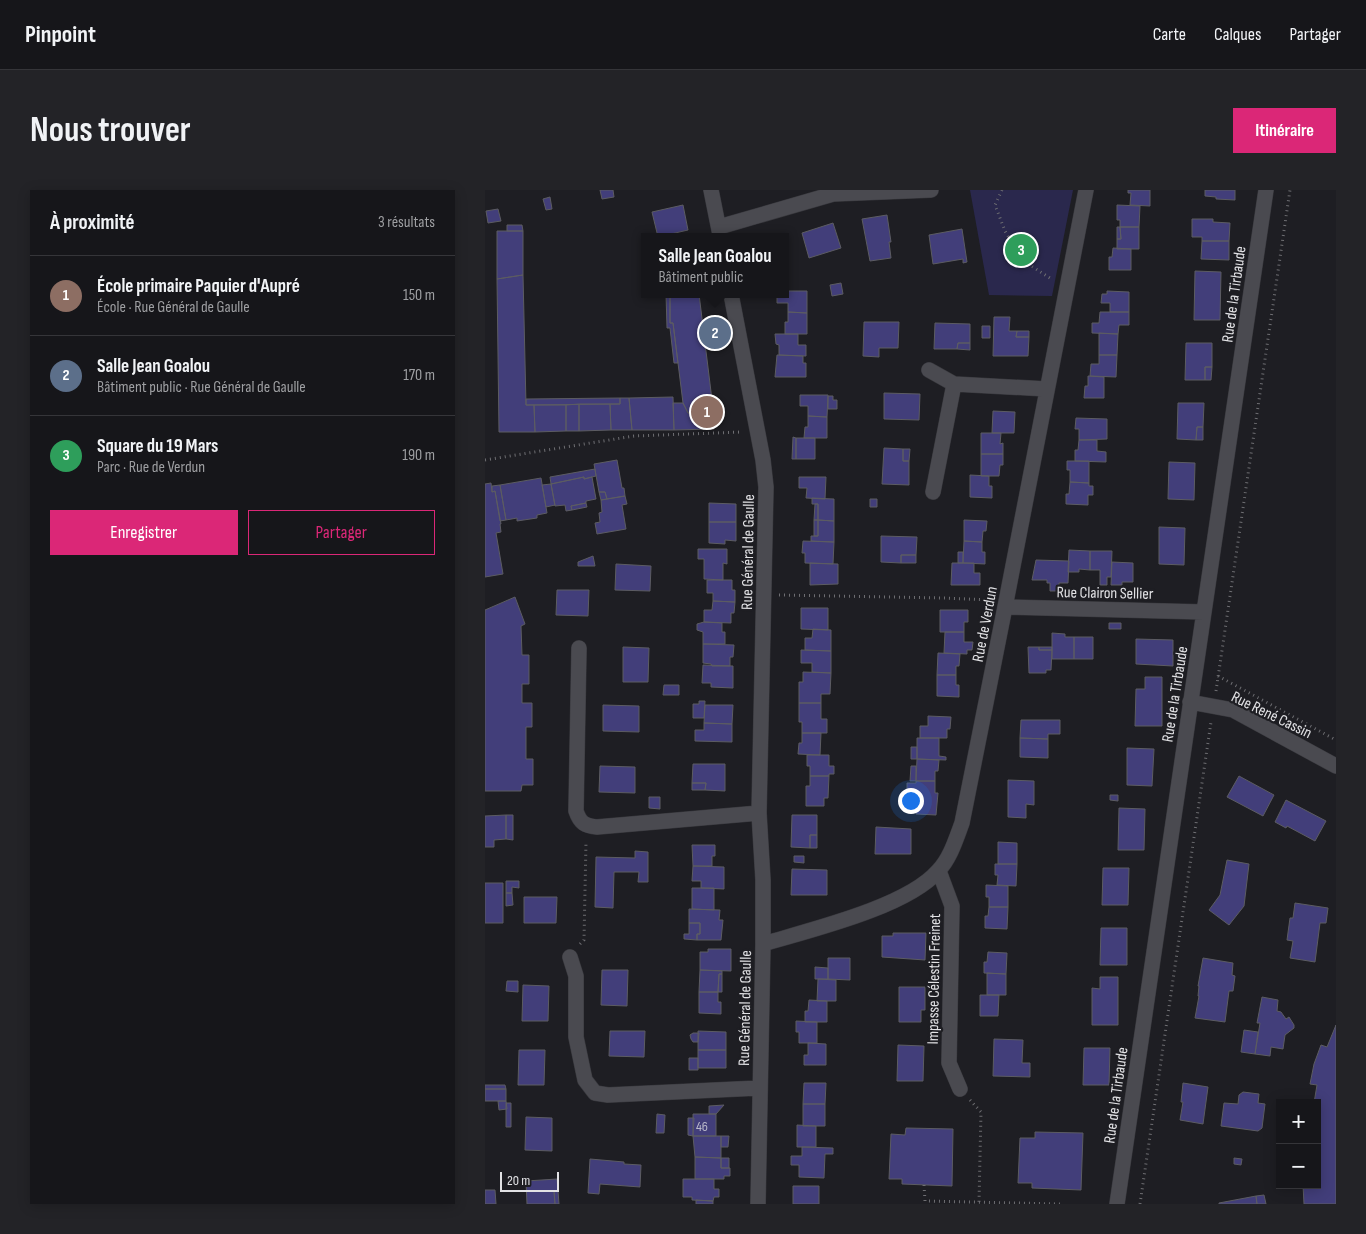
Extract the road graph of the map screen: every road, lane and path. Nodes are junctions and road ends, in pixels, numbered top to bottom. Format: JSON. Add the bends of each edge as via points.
{"nodes":[{"id":1,"x":711,"y":190,"type":"edge"},
{"id":2,"x":931,"y":190,"type":"edge"},
{"id":3,"x":1002,"y":190,"type":"edge"},
{"id":4,"x":1086,"y":190,"type":"edge"},
{"id":5,"x":1266,"y":190,"type":"edge"},
{"id":6,"x":719,"y":232,"type":"edge"},
{"id":7,"x":1068,"y":283,"type":"junction"},
{"id":8,"x":732,"y":298,"type":"edge"},
{"id":9,"x":929,"y":370,"type":"dead end"},
{"id":10,"x":954,"y":384,"type":"junction"},
{"id":11,"x":1047,"y":389,"type":"junction"},
{"id":12,"x":758,"y":432,"type":"junction"},
{"id":13,"x":485,"y":460,"type":"edge"},
{"id":14,"x":933,"y":492,"type":"dead end"},
{"id":15,"x":764,"y":594,"type":"junction"},
{"id":16,"x":1005,"y":608,"type":"junction"},
{"id":17,"x":1204,"y":612,"type":"junction"},
{"id":18,"x":579,"y":648,"type":"dead end"},
{"id":19,"x":1218,"y":676,"type":"dead end"},
{"id":20,"x":1190,"y":702,"type":"junction"},
{"id":21,"x":1336,"y":740,"type":"edge"},
{"id":22,"x":1336,"y":766,"type":"edge"},
{"id":23,"x":759,"y":813,"type":"junction"},
{"id":24,"x":586,"y":826,"type":"junction"},
{"id":25,"x":939,"y":871,"type":"junction"},
{"id":26,"x":763,"y":944,"type":"junction"},
{"id":27,"x":571,"y":956,"type":"joint"},
{"id":28,"x":759,"y":1088,"type":"junction"},
{"id":29,"x":960,"y":1088,"type":"joint"},
{"id":30,"x":924,"y":1185,"type":"dead end"},
{"id":31,"x":979,"y":1203,"type":"edge"},
{"id":32,"x":758,"y":1204,"type":"edge"},
{"id":33,"x":1060,"y":1204,"type":"edge"},
{"id":34,"x":1117,"y":1204,"type":"edge"}],
"edges":[{"from":1,"to":6,"type":"street"},
{"from":2,"to":6,"type":"street","via":[[833,194]]},
{"from":3,"to":7,"type":"path","via":[[995,205],[1005,231],[1023,260],[1053,281]]},
{"from":4,"to":7,"type":"street","name":"Rue de Verdun"},
{"from":5,"to":17,"type":"street","name":"Rue de la Tirbaude"},
{"from":7,"to":11,"type":"street","name":"Rue de Verdun"},
{"from":8,"to":12,"type":"street","name":"Rue Général de Gaulle"},
{"from":9,"to":10,"type":"street"},
{"from":10,"to":11,"type":"street"},
{"from":10,"to":14,"type":"street"},
{"from":11,"to":16,"type":"street","name":"Rue de Verdun"},
{"from":12,"to":13,"type":"path","via":[[634,436]]},
{"from":12,"to":15,"type":"street","name":"Rue Général de Gaulle","via":[[766,487]]},
{"from":15,"to":16,"type":"path","via":[[989,600]]},
{"from":15,"to":23,"type":"street","name":"Rue Général de Gaulle"},
{"from":16,"to":17,"type":"street","name":"Rue Clairon Sellier"},
{"from":16,"to":25,"type":"street","name":"Rue de Verdun","via":[[962,823]]},
{"from":17,"to":20,"type":"street","name":"Rue de la Tirbaude"},
{"from":18,"to":24,"type":"street","via":[[576,811]]},
{"from":19,"to":21,"type":"path"},
{"from":20,"to":22,"type":"street","name":"Rue René Cassin","via":[[1233,710]]},
{"from":20,"to":34,"type":"street","name":"Rue de la Tirbaude"},
{"from":23,"to":24,"type":"street"},
{"from":23,"to":26,"type":"street","name":"Rue Général de Gaulle"},
{"from":24,"to":27,"type":"path","via":[[584,940]]},
{"from":25,"to":26,"type":"street","name":"Rue de Verdun","via":[[915,890],[888,903]]},
{"from":25,"to":29,"type":"street","name":"Impasse Célestin Freinet","via":[[952,906],[949,1063]]},
{"from":26,"to":28,"type":"street","name":"Rue Général de Gaulle"},
{"from":27,"to":28,"type":"street","via":[[576,976],[575,1037],[585,1080],[595,1093]]},
{"from":28,"to":32,"type":"street","name":"Rue Général de Gaulle"},
{"from":29,"to":31,"type":"path","via":[[981,1112]]},
{"from":30,"to":31,"type":"path","via":[[925,1201]]},
{"from":31,"to":33,"type":"path"}]}
